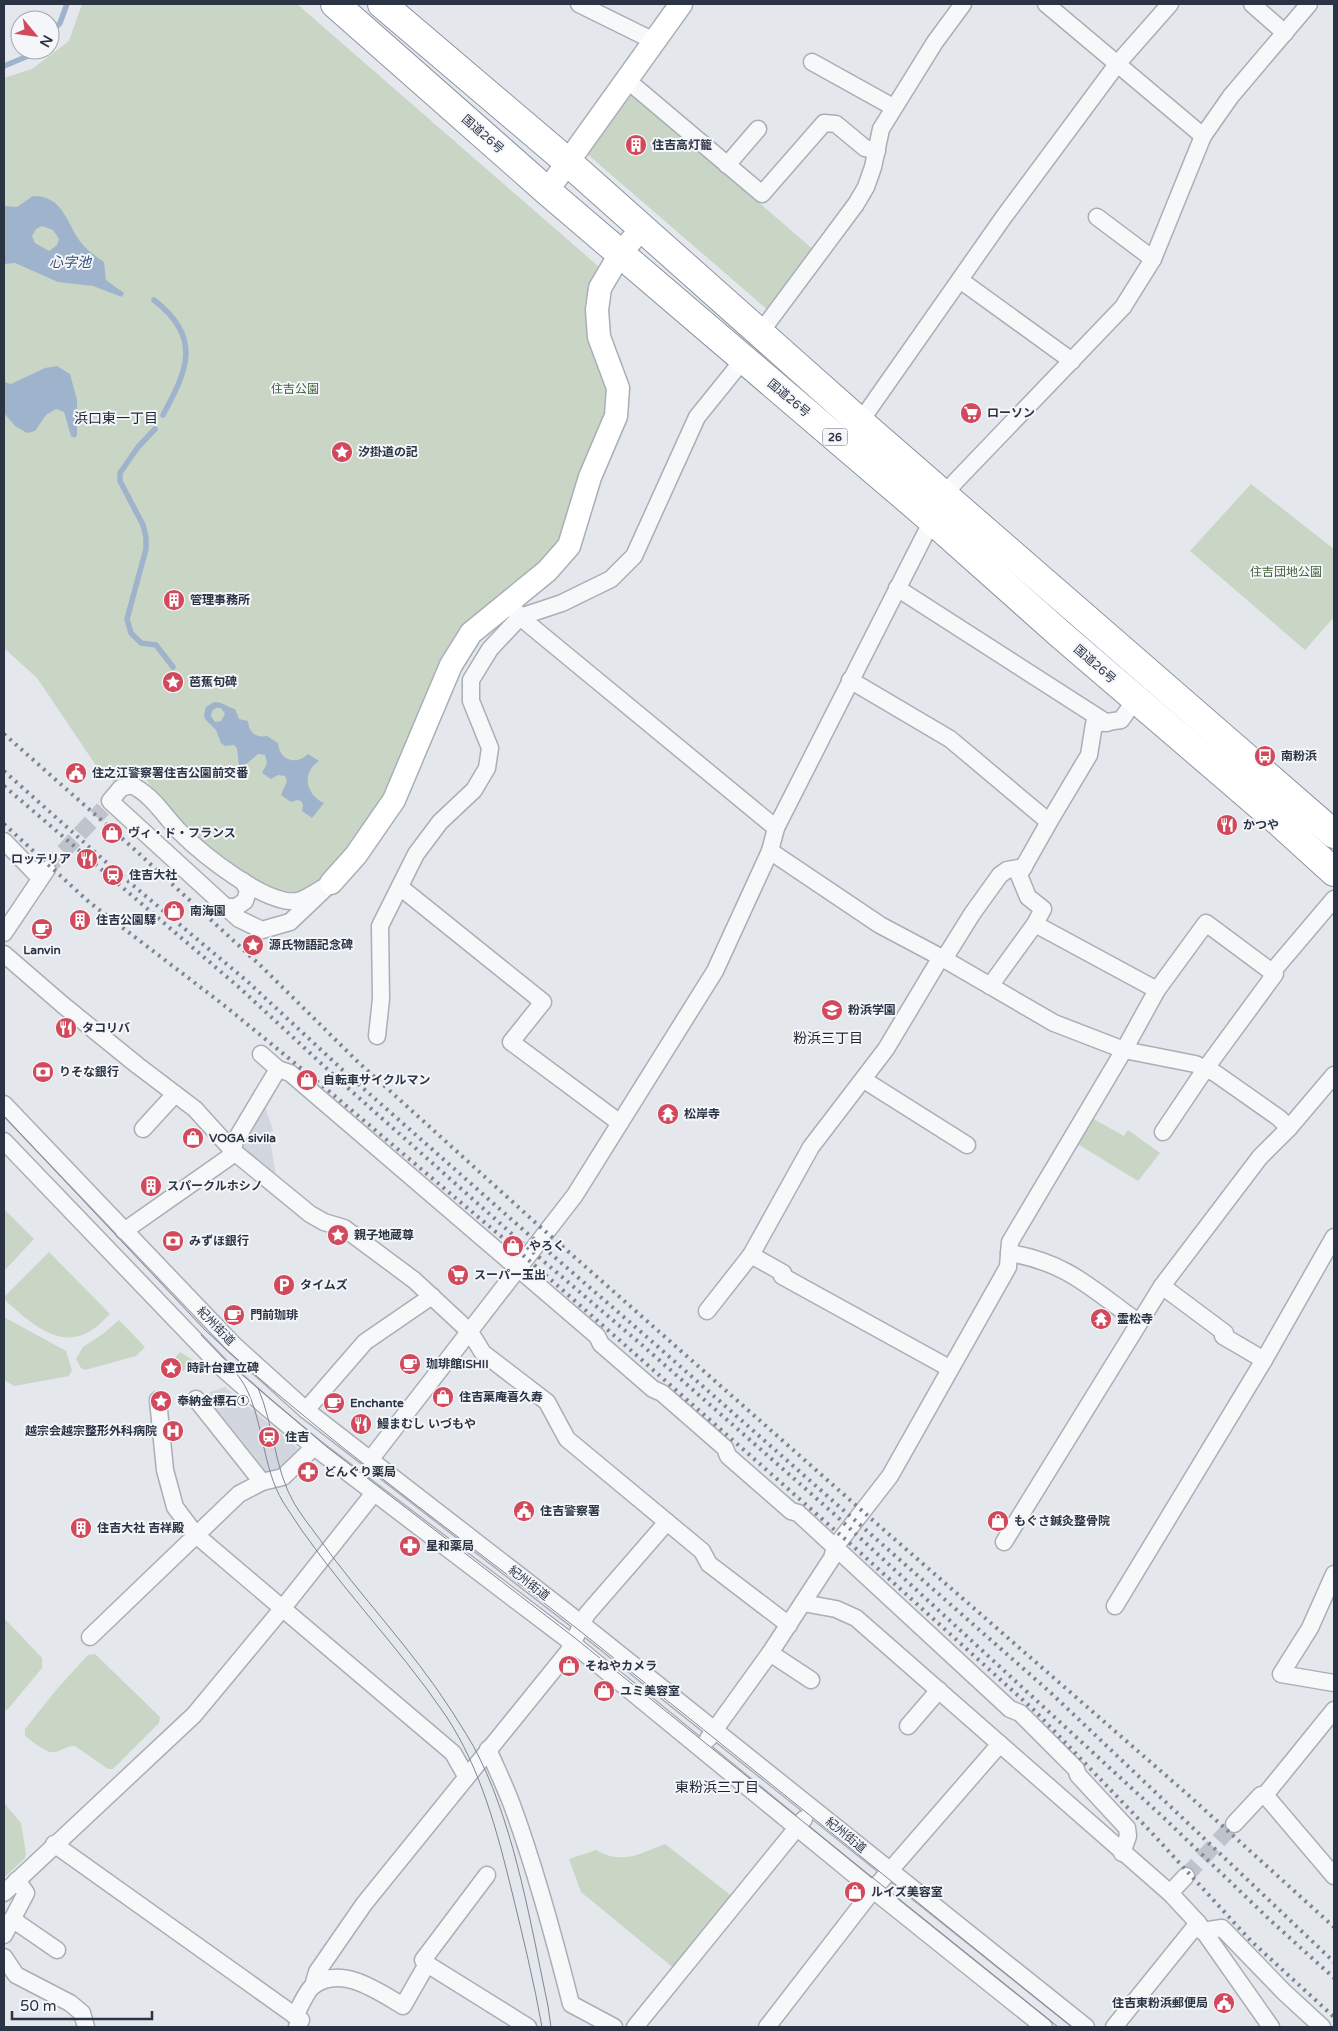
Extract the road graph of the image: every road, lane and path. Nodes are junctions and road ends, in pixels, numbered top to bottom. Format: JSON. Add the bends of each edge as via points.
{"nodes":[{"id":1,"x":335,"y":4,"type":"edge"},
{"id":2,"x":382,"y":4,"type":"edge"},
{"id":3,"x":579,"y":4,"type":"edge"},
{"id":4,"x":682,"y":4,"type":"edge"},
{"id":5,"x":963,"y":4,"type":"edge"},
{"id":6,"x":1046,"y":4,"type":"edge"},
{"id":7,"x":1170,"y":4,"type":"edge"},
{"id":8,"x":1252,"y":4,"type":"edge"},
{"id":9,"x":1310,"y":4,"type":"edge"},
{"id":10,"x":1285,"y":33,"type":"junction"},
{"id":11,"x":654,"y":41,"type":"junction"},
{"id":12,"x":812,"y":62,"type":"dead end"},
{"id":13,"x":1118,"y":63,"type":"junction"},
{"id":14,"x":627,"y":80,"type":"junction"},
{"id":15,"x":893,"y":107,"type":"junction"},
{"id":16,"x":758,"y":129,"type":"dead end"},
{"id":17,"x":1203,"y":136,"type":"junction"},
{"id":18,"x":877,"y":151,"type":"junction"},
{"id":19,"x":569,"y":163,"type":"junction"},
{"id":20,"x":727,"y":165,"type":"junction"},
{"id":21,"x":547,"y":191,"type":"junction"},
{"id":22,"x":1097,"y":218,"type":"dead end"},
{"id":23,"x":641,"y":229,"type":"junction"},
{"id":24,"x":620,"y":254,"type":"junction"},
{"id":25,"x":1153,"y":259,"type":"junction"},
{"id":26,"x":960,"y":280,"type":"junction"},
{"id":27,"x":760,"y":333,"type":"junction"},
{"id":28,"x":743,"y":360,"type":"junction"},
{"id":29,"x":1072,"y":361,"type":"junction"},
{"id":30,"x":860,"y":422,"type":"junction"},
{"id":31,"x":945,"y":495,"type":"junction"},
{"id":32,"x":932,"y":520,"type":"junction"},
{"id":33,"x":897,"y":588,"type":"junction"},
{"id":34,"x":515,"y":610,"type":"junction"},
{"id":35,"x":850,"y":680,"type":"junction"},
{"id":36,"x":1136,"y":699,"type":"junction"},
{"id":37,"x":1107,"y":723,"type":"junction"},
{"id":38,"x":1049,"y":822,"type":"junction"},
{"id":39,"x":776,"y":828,"type":"junction"},
{"id":40,"x":1334,"y":834,"type":"edge"},
{"id":41,"x":4,"y":841,"type":"edge"},
{"id":42,"x":770,"y":851,"type":"junction"},
{"id":43,"x":1024,"y":867,"type":"junction"},
{"id":44,"x":1334,"y":872,"type":"edge"},
{"id":45,"x":243,"y":882,"type":"junction"},
{"id":46,"x":330,"y":883,"type":"junction"},
{"id":47,"x":400,"y":887,"type":"junction"},
{"id":48,"x":1334,"y":899,"type":"edge"},
{"id":49,"x":225,"y":907,"type":"junction"},
{"id":50,"x":1035,"y":924,"type":"junction"},
{"id":51,"x":4,"y":933,"type":"edge"},
{"id":52,"x":4,"y":954,"type":"edge"},
{"id":53,"x":943,"y":958,"type":"junction"},
{"id":54,"x":1272,"y":972,"type":"junction"},
{"id":55,"x":990,"y":986,"type":"junction"},
{"id":56,"x":1157,"y":990,"type":"junction"},
{"id":57,"x":377,"y":1036,"type":"dead end"},
{"id":58,"x":1124,"y":1050,"type":"junction"},
{"id":59,"x":261,"y":1054,"type":"dead end"},
{"id":60,"x":1206,"y":1068,"type":"junction"},
{"id":61,"x":278,"y":1069,"type":"junction"},
{"id":62,"x":1334,"y":1075,"type":"edge"},
{"id":63,"x":864,"y":1080,"type":"junction"},
{"id":64,"x":175,"y":1094,"type":"junction"},
{"id":65,"x":4,"y":1104,"type":"edge"},
{"id":66,"x":620,"y":1123,"type":"junction"},
{"id":67,"x":1289,"y":1128,"type":"junction"},
{"id":68,"x":144,"y":1129,"type":"dead end"},
{"id":69,"x":1163,"y":1132,"type":"dead end"},
{"id":70,"x":4,"y":1141,"type":"edge"},
{"id":71,"x":967,"y":1145,"type":"dead end"},
{"id":72,"x":233,"y":1151,"type":"junction"},
{"id":73,"x":124,"y":1231,"type":"junction"},
{"id":74,"x":1334,"y":1237,"type":"edge"},
{"id":75,"x":1009,"y":1253,"type":"junction"},
{"id":76,"x":751,"y":1255,"type":"junction"},
{"id":77,"x":519,"y":1269,"type":"junction"},
{"id":78,"x":1162,"y":1286,"type":"junction"},
{"id":79,"x":432,"y":1296,"type":"junction"},
{"id":80,"x":707,"y":1311,"type":"dead end"},
{"id":81,"x":1138,"y":1322,"type":"junction"},
{"id":82,"x":470,"y":1332,"type":"junction"},
{"id":83,"x":1264,"y":1360,"type":"junction"},
{"id":84,"x":949,"y":1368,"type":"junction"},
{"id":85,"x":196,"y":1399,"type":"dead end"},
{"id":86,"x":158,"y":1400,"type":"dead end"},
{"id":87,"x":306,"y":1410,"type":"junction"},
{"id":88,"x":314,"y":1447,"type":"junction"},
{"id":89,"x":370,"y":1460,"type":"junction"},
{"id":90,"x":262,"y":1482,"type":"junction"},
{"id":91,"x":374,"y":1493,"type":"junction"},
{"id":92,"x":667,"y":1522,"type":"junction"},
{"id":93,"x":196,"y":1535,"type":"junction"},
{"id":94,"x":1004,"y":1542,"type":"dead end"},
{"id":95,"x":835,"y":1547,"type":"junction"},
{"id":96,"x":1334,"y":1574,"type":"edge"},
{"id":97,"x":803,"y":1603,"type":"junction"},
{"id":98,"x":1115,"y":1606,"type":"dead end"},
{"id":99,"x":282,"y":1609,"type":"junction"},
{"id":100,"x":582,"y":1624,"type":"junction"},
{"id":101,"x":788,"y":1625,"type":"junction"},
{"id":102,"x":90,"y":1637,"type":"dead end"},
{"id":103,"x":572,"y":1643,"type":"junction"},
{"id":104,"x":770,"y":1653,"type":"junction"},
{"id":105,"x":811,"y":1680,"type":"dead end"},
{"id":106,"x":1334,"y":1683,"type":"edge"},
{"id":107,"x":939,"y":1690,"type":"junction"},
{"id":108,"x":1334,"y":1710,"type":"edge"},
{"id":109,"x":908,"y":1726,"type":"dead end"},
{"id":110,"x":715,"y":1730,"type":"junction"},
{"id":111,"x":1000,"y":1744,"type":"junction"},
{"id":112,"x":700,"y":1748,"type":"junction"},
{"id":113,"x":488,"y":1749,"type":"junction"},
{"id":114,"x":466,"y":1776,"type":"junction"},
{"id":115,"x":1261,"y":1796,"type":"dead end"},
{"id":116,"x":813,"y":1809,"type":"junction"},
{"id":117,"x":1234,"y":1824,"type":"tunnel mouth"},
{"id":118,"x":798,"y":1828,"type":"junction"},
{"id":119,"x":54,"y":1844,"type":"junction"},
{"id":120,"x":1122,"y":1853,"type":"junction"},
{"id":121,"x":891,"y":1871,"type":"junction"},
{"id":122,"x":487,"y":1875,"type":"dead end"},
{"id":123,"x":1186,"y":1876,"type":"tunnel mouth"},
{"id":124,"x":1334,"y":1876,"type":"edge"},
{"id":125,"x":17,"y":1880,"type":"junction"},
{"id":126,"x":873,"y":1890,"type":"junction"},
{"id":127,"x":4,"y":1892,"type":"edge"},
{"id":128,"x":1170,"y":1893,"type":"junction"},
{"id":129,"x":12,"y":1919,"type":"junction"},
{"id":130,"x":1200,"y":1927,"type":"junction"},
{"id":131,"x":4,"y":1935,"type":"edge"},
{"id":132,"x":57,"y":1950,"type":"dead end"},
{"id":133,"x":4,"y":1957,"type":"edge"},
{"id":134,"x":423,"y":1960,"type":"dead end"},
{"id":135,"x":312,"y":1986,"type":"junction"},
{"id":136,"x":296,"y":2022,"type":"edge"},
{"id":137,"x":86,"y":2027,"type":"edge"},
{"id":138,"x":528,"y":2027,"type":"edge"},
{"id":139,"x":614,"y":2027,"type":"edge"},
{"id":140,"x":635,"y":2027,"type":"edge"},
{"id":141,"x":767,"y":2027,"type":"edge"},
{"id":142,"x":1044,"y":2027,"type":"edge"},
{"id":143,"x":1086,"y":2027,"type":"edge"},
{"id":144,"x":1114,"y":2027,"type":"edge"},
{"id":145,"x":1271,"y":2027,"type":"edge"},
{"id":146,"x":1322,"y":2027,"type":"edge"}],
"edges":[{"from":1,"to":21,"type":"highway","name":"国道26号","number":"26"},
{"from":2,"to":19,"type":"highway","number":"26"},
{"from":3,"to":11,"type":"street"},
{"from":4,"to":11,"type":"street"},
{"from":5,"to":15,"type":"street"},
{"from":6,"to":13,"type":"street"},
{"from":7,"to":13,"type":"street"},
{"from":8,"to":10,"type":"street"},
{"from":9,"to":10,"type":"street"},
{"from":10,"to":17,"type":"street","via":[[1231,96]]},
{"from":11,"to":14,"type":"street"},
{"from":12,"to":15,"type":"street"},
{"from":13,"to":17,"type":"street"},
{"from":13,"to":26,"type":"street"},
{"from":14,"to":19,"type":"street"},
{"from":14,"to":20,"type":"street"},
{"from":15,"to":18,"type":"street","via":[[881,129]]},
{"from":16,"to":20,"type":"street"},
{"from":17,"to":25,"type":"street"},
{"from":18,"to":20,"type":"street","via":[[865,148],[836,124],[824,124],[762,194]]},
{"from":18,"to":27,"type":"street","via":[[866,186],[856,204]]},
{"from":19,"to":21,"type":"street"},
{"from":19,"to":23,"type":"highway","number":"26"},
{"from":21,"to":24,"type":"highway","name":"国道26号","number":"26"},
{"from":22,"to":25,"type":"street"},
{"from":23,"to":24,"type":"street"},
{"from":23,"to":27,"type":"highway","number":"26"},
{"from":24,"to":28,"type":"highway","name":"国道26号","number":"26"},
{"from":24,"to":34,"type":"street","via":[[600,288],[597,310],[599,337],[618,388],[616,416],[590,477],[569,546]]},
{"from":25,"to":29,"type":"street","via":[[1124,307]]},
{"from":26,"to":29,"type":"street"},
{"from":26,"to":30,"type":"street"},
{"from":27,"to":30,"type":"highway","number":"26"},
{"from":28,"to":32,"type":"highway","name":"国道26号","number":"26"},
{"from":28,"to":34,"type":"street","via":[[696,417],[634,556],[611,579],[562,603]]},
{"from":29,"to":31,"type":"street"},
{"from":30,"to":31,"type":"highway","number":"26"},
{"from":31,"to":32,"type":"street"},
{"from":31,"to":40,"type":"highway","number":"26"},
{"from":32,"to":33,"type":"street"},
{"from":32,"to":36,"type":"highway","name":"国道26号","number":"26"},
{"from":33,"to":35,"type":"street"},
{"from":33,"to":37,"type":"street"},
{"from":34,"to":39,"type":"street"},
{"from":34,"to":46,"type":"street","via":[[471,633],[451,665],[394,800],[356,855]]},
{"from":34,"to":47,"type":"street","via":[[471,680],[471,701],[490,748],[487,768],[474,790],[440,822],[416,854]]},
{"from":35,"to":38,"type":"street","via":[[950,740]]},
{"from":35,"to":39,"type":"street"},
{"from":36,"to":37,"type":"street","via":[[1121,720]]},
{"from":36,"to":44,"type":"highway","name":"国道26号","number":"26"},
{"from":37,"to":38,"type":"street","via":[[1094,724],[1089,755]]},
{"from":38,"to":43,"type":"street"},
{"from":39,"to":42,"type":"street"},
{"from":41,"to":51,"type":"street","via":[[43,874]]},
{"from":42,"to":53,"type":"street","via":[[880,925]]},
{"from":42,"to":66,"type":"street","via":[[715,971]]},
{"from":43,"to":50,"type":"street","via":[[1019,875],[1028,897],[1043,909]]},
{"from":43,"to":53,"type":"street","via":[[1007,870],[1000,875]]},
{"from":45,"to":46,"type":"street","via":[[275,898],[298,901]]},
{"from":45,"to":49,"type":"street","via":[[248,891],[245,901],[236,907]]},
{"from":45,"to":49,"type":"street","via":[[180,833],[142,790],[131,785],[122,788],[107,805]]},
{"from":46,"to":49,"type":"street","via":[[290,922],[262,930],[239,919]]},
{"from":47,"to":57,"type":"street","via":[[380,926],[381,999]]},
{"from":47,"to":66,"type":"street","via":[[543,1002],[511,1042]]},
{"from":48,"to":54,"type":"street"},
{"from":50,"to":55,"type":"street"},
{"from":50,"to":56,"type":"street"},
{"from":52,"to":64,"type":"street","via":[[63,1006]]},
{"from":53,"to":55,"type":"street"},
{"from":53,"to":63,"type":"street"},
{"from":54,"to":56,"type":"street","via":[[1206,923]]},
{"from":54,"to":60,"type":"street","via":[[1275,974]]},
{"from":55,"to":58,"type":"street","via":[[1054,1022]]},
{"from":56,"to":58,"type":"street"},
{"from":58,"to":60,"type":"street"},
{"from":58,"to":75,"type":"street","via":[[1010,1242]]},
{"from":59,"to":61,"type":"street"},
{"from":60,"to":67,"type":"street"},
{"from":60,"to":69,"type":"street"},
{"from":61,"to":72,"type":"street","via":[[235,1141]]},
{"from":61,"to":77,"type":"street","via":[[290,1073]]},
{"from":62,"to":67,"type":"street"},
{"from":63,"to":71,"type":"street"},
{"from":63,"to":76,"type":"street","via":[[811,1147]]},
{"from":64,"to":68,"type":"street"},
{"from":64,"to":72,"type":"street","via":[[195,1109]]},
{"from":65,"to":73,"type":"street","name":"紀州街道"},
{"from":66,"to":77,"type":"street","via":[[575,1195]]},
{"from":67,"to":78,"type":"street","via":[[1254,1165]]},
{"from":70,"to":88,"type":"street","name":"紀州街道","via":[[221,1367]]},
{"from":72,"to":73,"type":"street","via":[[228,1158]]},
{"from":72,"to":79,"type":"street","via":[[310,1214],[344,1228]]},
{"from":73,"to":87,"type":"street","name":"紀州街道","via":[[234,1345]]},
{"from":74,"to":83,"type":"street"},
{"from":75,"to":81,"type":"street","via":[[1039,1259],[1066,1271]]},
{"from":75,"to":84,"type":"street","via":[[1008,1267]]},
{"from":76,"to":80,"type":"street"},
{"from":76,"to":84,"type":"street","via":[[783,1273],[782,1276]]},
{"from":77,"to":82,"type":"street"},
{"from":77,"to":95,"type":"street"},
{"from":78,"to":81,"type":"street"},
{"from":78,"to":83,"type":"street","via":[[1225,1333],[1223,1336]]},
{"from":79,"to":82,"type":"street"},
{"from":79,"to":87,"type":"street","via":[[366,1342]]},
{"from":81,"to":94,"type":"street"},
{"from":82,"to":89,"type":"street"},
{"from":82,"to":92,"type":"street","via":[[484,1353],[546,1402],[567,1439]]},
{"from":83,"to":98,"type":"street"},
{"from":84,"to":95,"type":"street","via":[[890,1476]]},
{"from":85,"to":90,"type":"street"},
{"from":86,"to":93,"type":"street","via":[[165,1470],[175,1506]]},
{"from":87,"to":89,"type":"street","name":"紀州街道"},
{"from":88,"to":90,"type":"street","via":[[283,1477]]},
{"from":88,"to":91,"type":"street","name":"紀州街道"},
{"from":89,"to":100,"type":"street","name":"紀州街道"},
{"from":90,"to":93,"type":"street","via":[[239,1494]]},
{"from":91,"to":99,"type":"street"},
{"from":91,"to":103,"type":"street","name":"紀州街道"},
{"from":92,"to":100,"type":"street","via":[[587,1614]]},
{"from":92,"to":101,"type":"street","via":[[702,1551],[709,1564]]},
{"from":93,"to":99,"type":"street"},
{"from":93,"to":102,"type":"street"},
{"from":95,"to":97,"type":"street","via":[[832,1558]]},
{"from":95,"to":120,"type":"street","via":[[1010,1709],[1020,1713],[1076,1769],[1078,1776],[1127,1828],[1128,1836]]},
{"from":96,"to":106,"type":"street","via":[[1310,1628],[1281,1674]]},
{"from":97,"to":101,"type":"street"},
{"from":97,"to":107,"type":"street","via":[[836,1608],[856,1618]]},
{"from":99,"to":114,"type":"street","via":[[453,1753]]},
{"from":99,"to":119,"type":"street","via":[[194,1715]]},
{"from":100,"to":103,"type":"street"},
{"from":100,"to":110,"type":"street","name":"紀州街道"},
{"from":101,"to":104,"type":"street"},
{"from":103,"to":112,"type":"street","name":"紀州街道"},
{"from":103,"to":113,"type":"street"},
{"from":104,"to":105,"type":"street"},
{"from":104,"to":110,"type":"street"},
{"from":107,"to":109,"type":"street"},
{"from":107,"to":111,"type":"street"},
{"from":108,"to":124,"type":"street","via":[[1265,1795]]},
{"from":110,"to":112,"type":"street"},
{"from":110,"to":116,"type":"street","name":"紀州街道"},
{"from":111,"to":120,"type":"street"},
{"from":111,"to":121,"type":"street"},
{"from":112,"to":118,"type":"street","name":"紀州街道"},
{"from":113,"to":114,"type":"street"},
{"from":113,"to":139,"type":"street","via":[[512,1804],[536,1877],[571,2004]]},
{"from":114,"to":135,"type":"street","via":[[364,1904],[316,1972]]},
{"from":115,"to":117,"type":"street"},
{"from":116,"to":118,"type":"street"},
{"from":116,"to":121,"type":"street","name":"紀州街道"},
{"from":118,"to":126,"type":"street","name":"紀州街道"},
{"from":118,"to":140,"type":"street"},
{"from":119,"to":125,"type":"street"},
{"from":119,"to":136,"type":"street"},
{"from":120,"to":128,"type":"street"},
{"from":121,"to":126,"type":"street"},
{"from":121,"to":143,"type":"street","name":"紀州街道"},
{"from":122,"to":134,"type":"street"},
{"from":123,"to":128,"type":"street"},
{"from":125,"to":127,"type":"street"},
{"from":125,"to":129,"type":"street","via":[[26,1893]]},
{"from":126,"to":141,"type":"street"},
{"from":126,"to":142,"type":"street","name":"紀州街道"},
{"from":128,"to":130,"type":"street"},
{"from":129,"to":131,"type":"street"},
{"from":129,"to":132,"type":"street"},
{"from":130,"to":144,"type":"street"},
{"from":130,"to":145,"type":"street"},
{"from":130,"to":146,"type":"street","via":[[1222,1928]]},
{"from":133,"to":137,"type":"street","via":[[16,1975],[70,2003],[82,2013]]},
{"from":135,"to":136,"type":"street"},
{"from":135,"to":138,"type":"street","via":[[333,1978],[359,1981],[403,2006],[427,1964]]}]}
